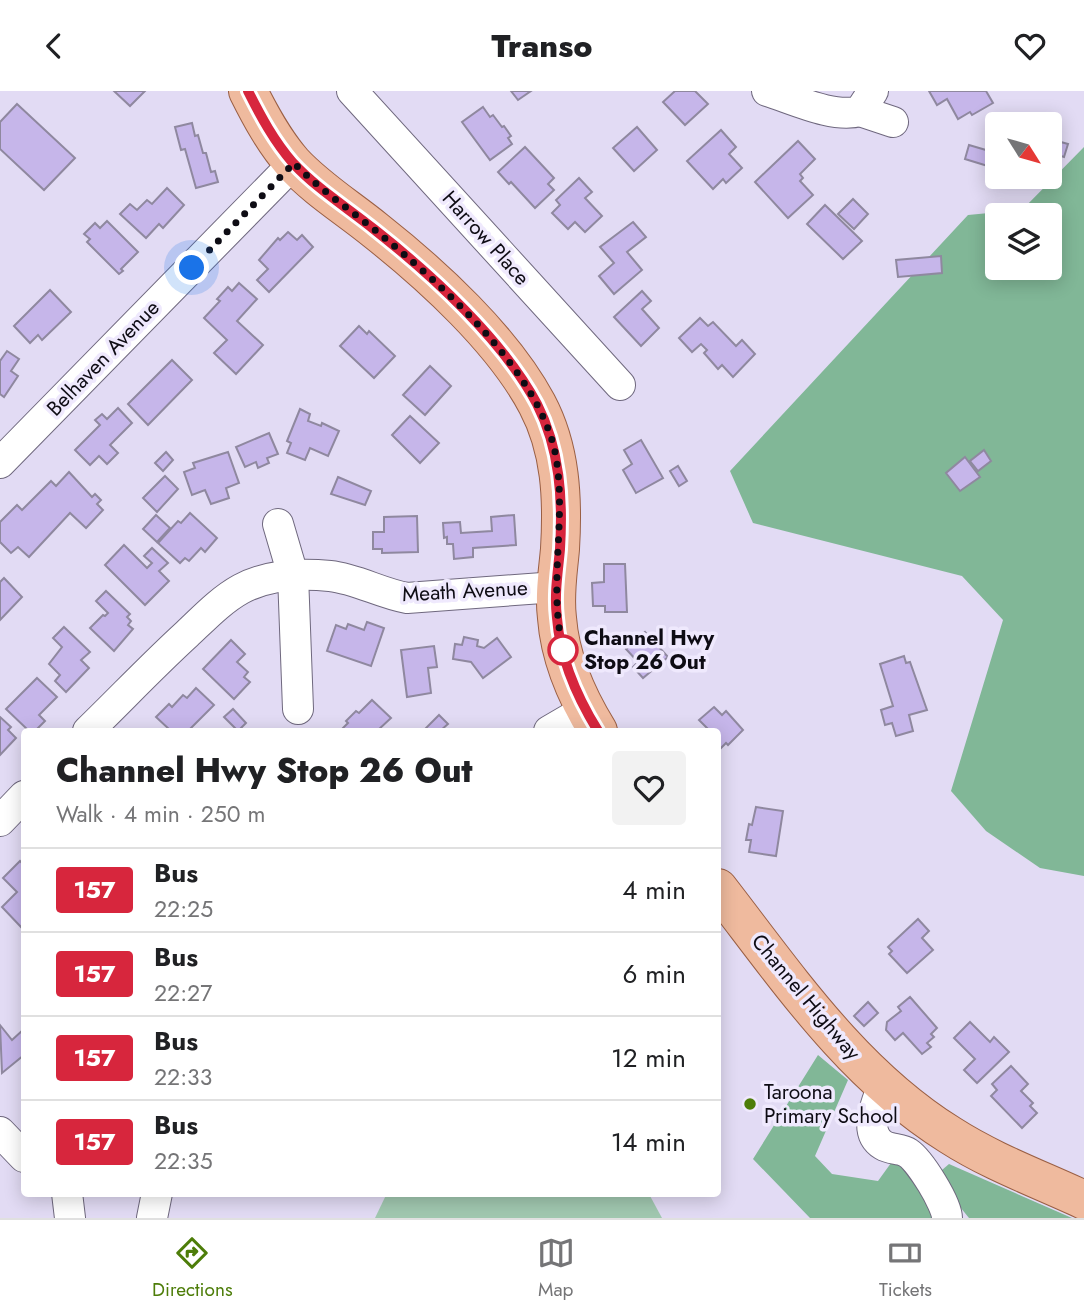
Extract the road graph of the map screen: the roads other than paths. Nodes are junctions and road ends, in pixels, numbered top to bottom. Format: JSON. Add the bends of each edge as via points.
{"nodes":[{"id":1,"x":248,"y":91,"type":"edge"},
{"id":2,"x":352,"y":91,"type":"edge"},
{"id":3,"x":766,"y":91,"type":"edge"},
{"id":4,"x":866,"y":101,"type":"edge"},
{"id":5,"x":893,"y":122,"type":"dead end"},
{"id":6,"x":294,"y":163,"type":"junction"},
{"id":7,"x":620,"y":385,"type":"dead end"},
{"id":8,"x":0,"y":463,"type":"edge"},
{"id":9,"x":278,"y":524,"type":"dead end"},
{"id":10,"x":293,"y":576,"type":"junction"},
{"id":11,"x":556,"y":587,"type":"junction"},
{"id":12,"x":298,"y":709,"type":"dead end"},
{"id":13,"x":591,"y":721,"type":"edge"},
{"id":14,"x":91,"y":728,"type":"edge"},
{"id":15,"x":562,"y":728,"type":"edge"},
{"id":16,"x":21,"y":799,"type":"edge"},
{"id":17,"x":0,"y":821,"type":"edge"},
{"id":18,"x":721,"y":892,"type":"edge"},
{"id":19,"x":883,"y":1084,"type":"junction"},
{"id":20,"x":67,"y":1197,"type":"edge"},
{"id":21,"x":156,"y":1197,"type":"edge"},
{"id":22,"x":1084,"y":1200,"type":"edge"},
{"id":23,"x":70,"y":1218,"type":"edge"},
{"id":24,"x":152,"y":1218,"type":"edge"},
{"id":25,"x":947,"y":1218,"type":"edge"}],
"edges":[{"from":1,"to":6,"type":"main road","via":[[272,136]]},
{"from":2,"to":7,"type":"street","name":"Harrow Place"},
{"from":3,"to":4,"type":"street","via":[[836,113],[851,114]]},
{"from":4,"to":5,"type":"street"},
{"from":6,"to":8,"type":"street","name":"Belhaven Avenue"},
{"from":6,"to":11,"type":"main road","via":[[445,292],[523,381],[548,428],[557,462],[561,515]]},
{"from":9,"to":10,"type":"street"},
{"from":10,"to":11,"type":"street","name":"Meath Avenue","via":[[331,576],[407,598]]},
{"from":10,"to":12,"type":"street"},
{"from":10,"to":14,"type":"street","name":"Meath Avenue","via":[[257,582],[225,600]]},
{"from":11,"to":13,"type":"main road","via":[[559,633],[569,672]]},
{"from":13,"to":15,"type":"street"},
{"from":16,"to":17,"type":"street"},
{"from":18,"to":19,"type":"main road","name":"Channel Highway","via":[[817,1016]]},
{"from":19,"to":22,"type":"main road","name":"Channel Highway","via":[[972,1148]]},
{"from":19,"to":25,"type":"street","via":[[872,1119],[874,1136],[914,1158],[944,1204]]},
{"from":20,"to":23,"type":"street"},
{"from":21,"to":24,"type":"street"}]}
